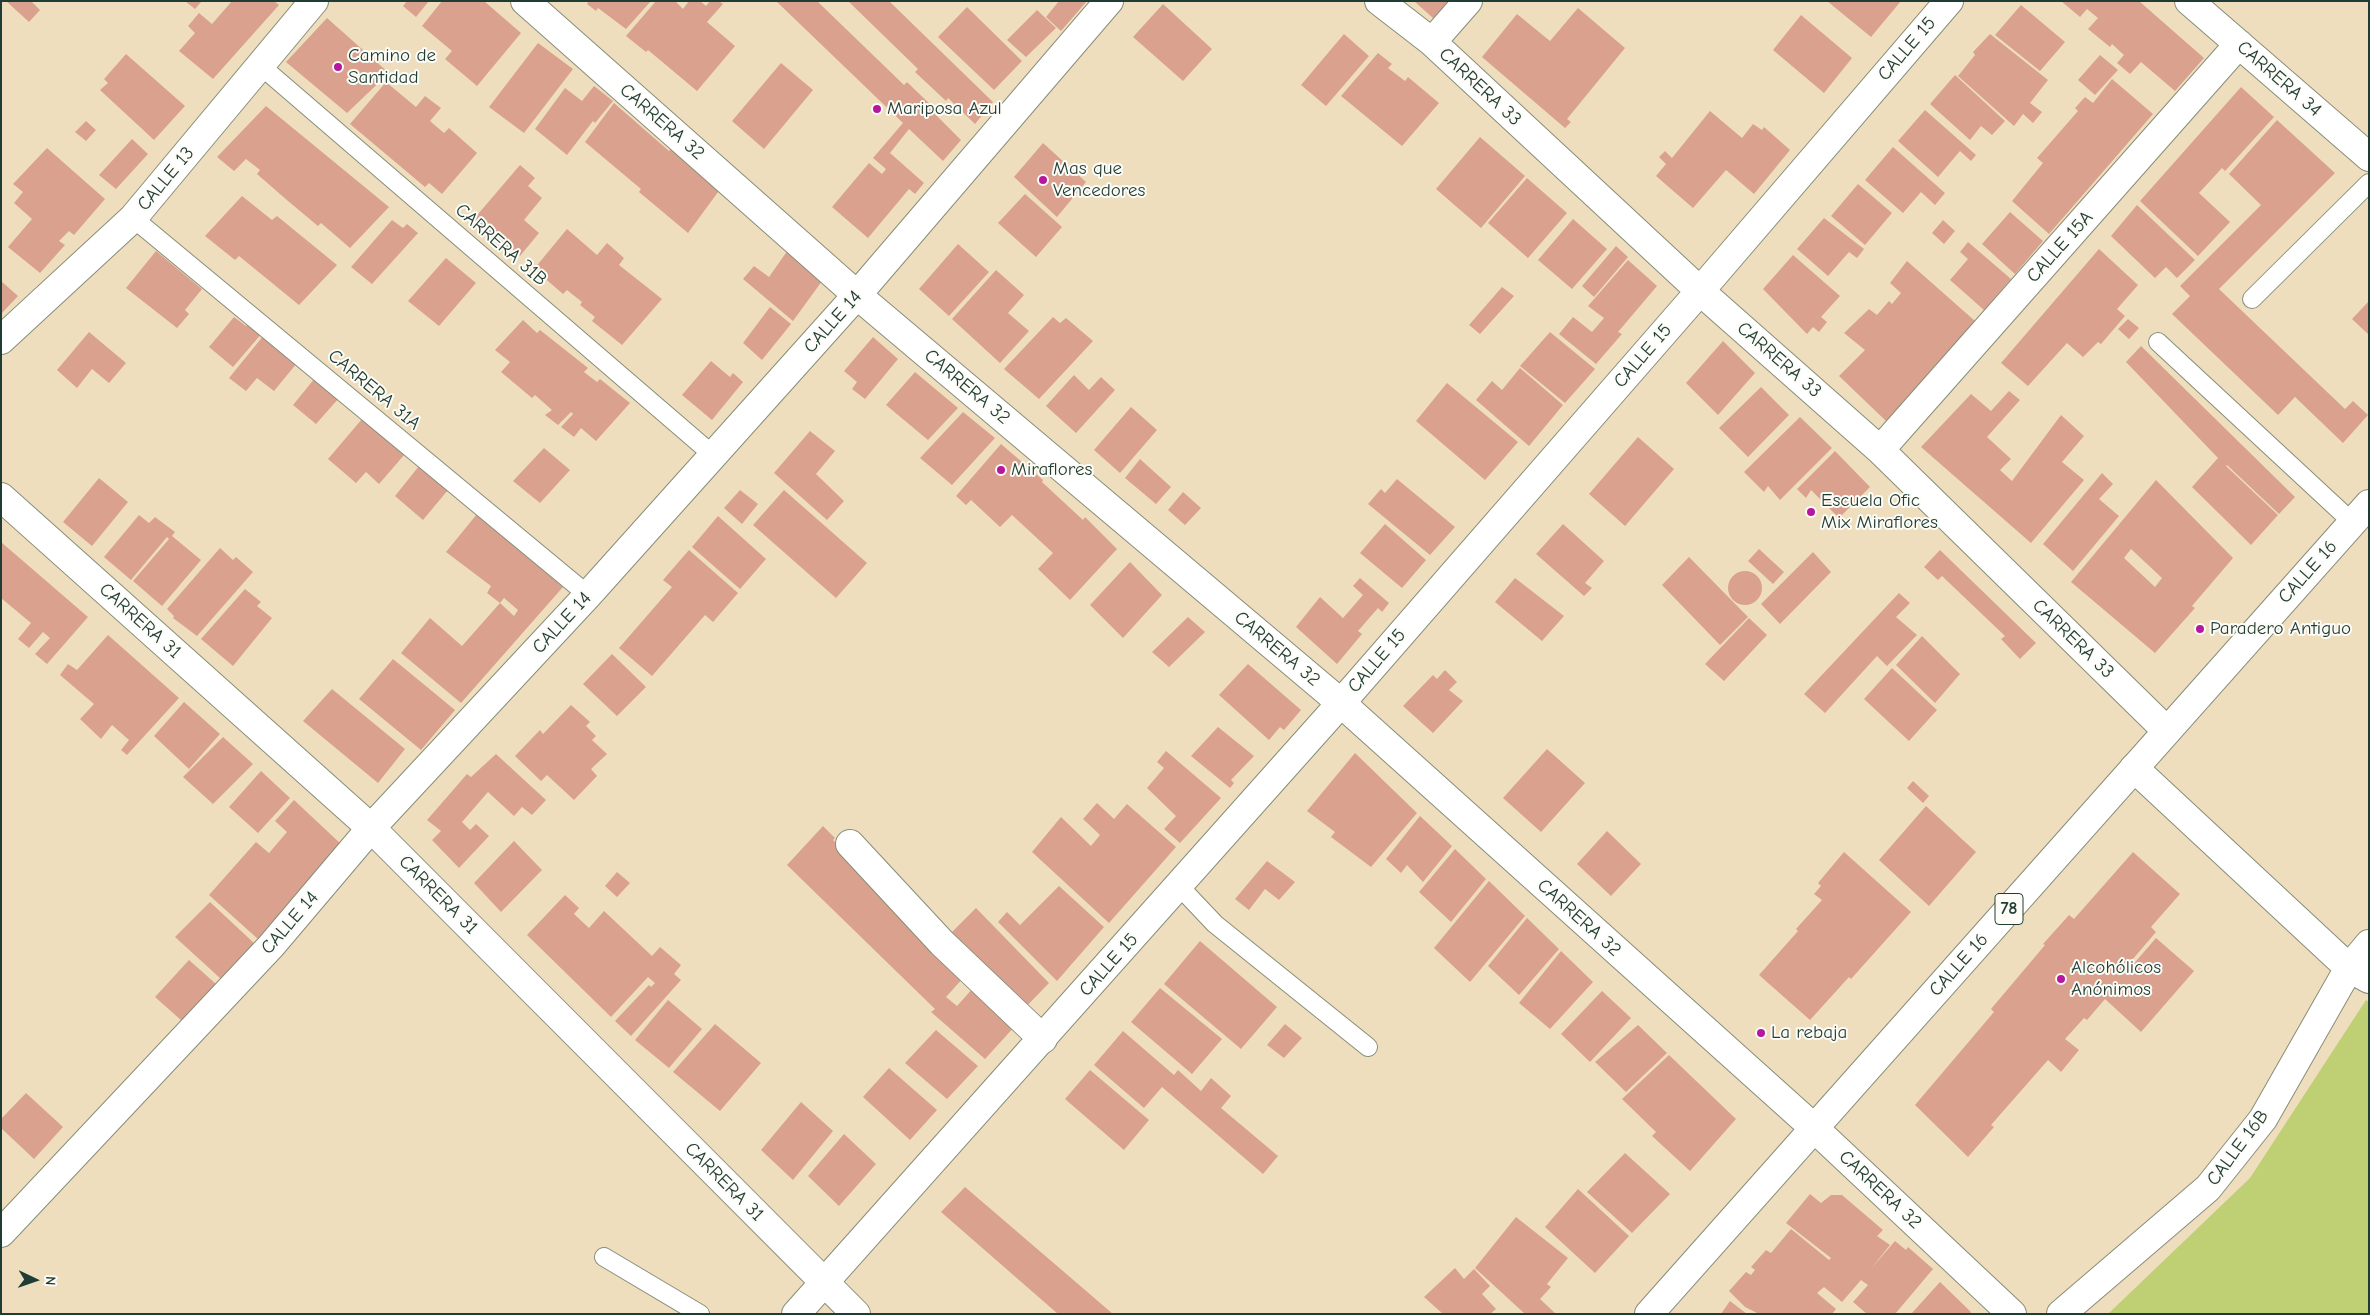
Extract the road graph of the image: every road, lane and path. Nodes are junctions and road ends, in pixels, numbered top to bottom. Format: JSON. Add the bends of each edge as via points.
{"nodes":[{"id":1,"x":314,"y":1,"type":"edge"},
{"id":2,"x":525,"y":1,"type":"edge"},
{"id":3,"x":1109,"y":1,"type":"edge"},
{"id":4,"x":1379,"y":1,"type":"edge"},
{"id":5,"x":1468,"y":1,"type":"edge"},
{"id":6,"x":1948,"y":1,"type":"edge"},
{"id":7,"x":2190,"y":1,"type":"edge"},
{"id":8,"x":1432,"y":42,"type":"junction"},
{"id":9,"x":2240,"y":44,"type":"junction"},
{"id":10,"x":261,"y":66,"type":"junction"},
{"id":11,"x":2369,"y":157,"type":"edge"},
{"id":12,"x":2369,"y":182,"type":"edge"},
{"id":13,"x":133,"y":218,"type":"junction"},
{"id":14,"x":1700,"y":291,"type":"junction"},
{"id":15,"x":858,"y":295,"type":"junction"},
{"id":16,"x":2252,"y":300,"type":"dead end"},
{"id":17,"x":1,"y":340,"type":"edge"},
{"id":18,"x":2158,"y":342,"type":"dead end"},
{"id":19,"x":1880,"y":450,"type":"junction"},
{"id":20,"x":713,"y":456,"type":"junction"},
{"id":21,"x":1,"y":497,"type":"edge"},
{"id":22,"x":2360,"y":513,"type":"edge"},
{"id":23,"x":588,"y":595,"type":"junction"},
{"id":24,"x":1341,"y":703,"type":"junction"},
{"id":25,"x":2167,"y":731,"type":"junction"},
{"id":26,"x":2134,"y":768,"type":"junction"},
{"id":27,"x":371,"y":828,"type":"junction"},
{"id":28,"x":850,"y":844,"type":"dead end"},
{"id":29,"x":1178,"y":886,"type":"junction"},
{"id":30,"x":2369,"y":944,"type":"edge"},
{"id":31,"x":2359,"y":974,"type":"edge"},
{"id":32,"x":1042,"y":1039,"type":"junction"},
{"id":33,"x":1368,"y":1047,"type":"dead end"},
{"id":34,"x":1814,"y":1128,"type":"junction"},
{"id":35,"x":1,"y":1233,"type":"edge"},
{"id":36,"x":604,"y":1257,"type":"dead end"},
{"id":37,"x":825,"y":1283,"type":"junction"},
{"id":38,"x":700,"y":1314,"type":"edge"},
{"id":39,"x":796,"y":1314,"type":"edge"},
{"id":40,"x":856,"y":1314,"type":"edge"},
{"id":41,"x":1649,"y":1314,"type":"edge"},
{"id":42,"x":2012,"y":1314,"type":"edge"},
{"id":43,"x":2061,"y":1314,"type":"edge"}],
"edges":[{"from":1,"to":10,"type":"main road","name":"CALLE 13"},
{"from":2,"to":15,"type":"main road","name":"CARRERA 32"},
{"from":3,"to":15,"type":"main road","name":"CALLE 14"},
{"from":4,"to":8,"type":"main road","name":"CARRERA 33"},
{"from":5,"to":8,"type":"main road"},
{"from":6,"to":14,"type":"main road","name":"CALLE 15"},
{"from":7,"to":9,"type":"main road","name":"CARRERA 34"},
{"from":8,"to":14,"type":"main road","name":"CARRERA 33"},
{"from":9,"to":11,"type":"main road","name":"CARRERA 34"},
{"from":9,"to":19,"type":"main road","name":"CALLE 15A"},
{"from":10,"to":13,"type":"main road","name":"CALLE 13"},
{"from":10,"to":20,"type":"lane","name":"CARRERA 31B"},
{"from":12,"to":16,"type":"lane"},
{"from":13,"to":17,"type":"main road","name":"CALLE 13"},
{"from":13,"to":23,"type":"lane","name":"CARRERA 31A"},
{"from":14,"to":19,"type":"main road","name":"CARRERA 33"},
{"from":14,"to":24,"type":"main road","name":"CALLE 15"},
{"from":15,"to":20,"type":"main road","name":"CALLE 14"},
{"from":15,"to":24,"type":"main road","name":"CARRERA 32"},
{"from":18,"to":22,"type":"lane"},
{"from":19,"to":25,"type":"main road","name":"CARRERA 33"},
{"from":20,"to":23,"type":"main road","name":"CALLE 14"},
{"from":21,"to":27,"type":"main road","name":"CARRERA 31"},
{"from":22,"to":25,"type":"main road","name":"CALLE 16","number":"78"},
{"from":23,"to":27,"type":"main road","name":"CALLE 14"},
{"from":24,"to":29,"type":"main road","name":"CALLE 15"},
{"from":24,"to":34,"type":"main road","name":"CARRERA 32"},
{"from":25,"to":26,"type":"main road","name":"CALLE 16","number":"78"},
{"from":26,"to":31,"type":"main road"},
{"from":26,"to":34,"type":"main road","name":"CALLE 16","number":"78"},
{"from":27,"to":35,"type":"main road","name":"CALLE 14","via":[[271,946]]},
{"from":27,"to":37,"type":"main road","name":"CARRERA 31"},
{"from":28,"to":32,"type":"main road","via":[[942,943]]},
{"from":29,"to":32,"type":"main road","name":"CALLE 15"},
{"from":29,"to":33,"type":"lane","via":[[1215,924]]},
{"from":30,"to":31,"type":"main road","name":"CALLE 16B"},
{"from":31,"to":43,"type":"main road","name":"CALLE 16B","via":[[2263,1119],[2208,1188]]},
{"from":32,"to":37,"type":"main road","name":"CALLE 15"},
{"from":34,"to":41,"type":"main road","name":"CALLE 16","number":"78"},
{"from":34,"to":42,"type":"main road","name":"CARRERA 32"},
{"from":36,"to":38,"type":"lane"},
{"from":37,"to":39,"type":"main road","name":"CALLE 15"},
{"from":37,"to":40,"type":"main road","name":"CARRERA 31"}]}
